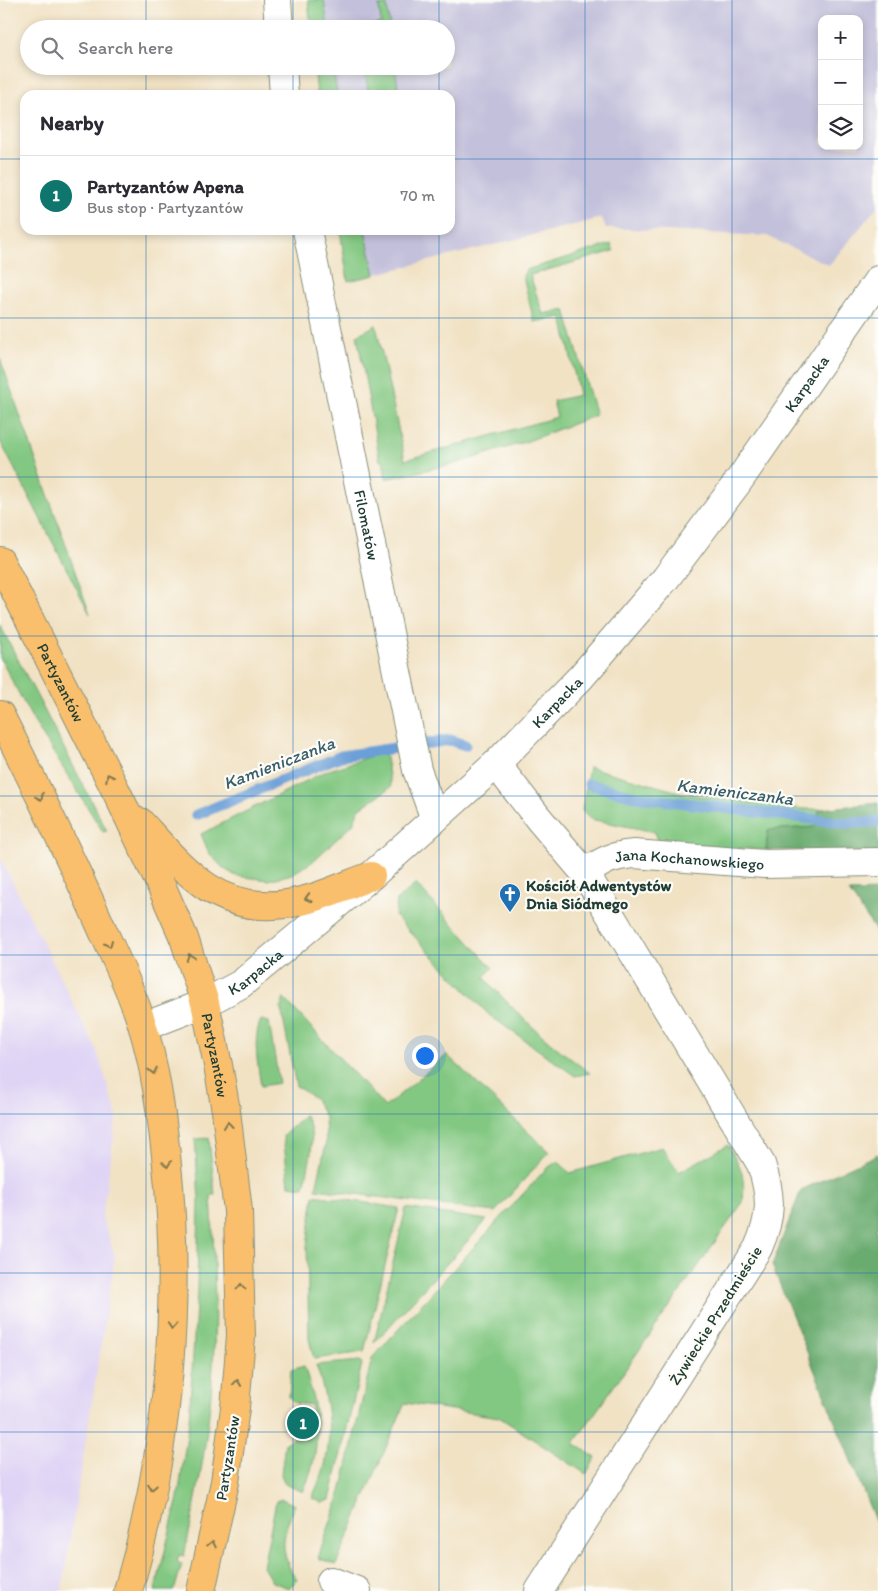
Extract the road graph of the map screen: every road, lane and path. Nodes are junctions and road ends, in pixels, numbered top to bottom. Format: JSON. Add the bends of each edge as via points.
{"nodes":[{"id":1,"x":277,"y":0,"type":"edge"},
{"id":2,"x":278,"y":20,"type":"edge"},
{"id":3,"x":283,"y":75,"type":"edge"},
{"id":4,"x":284,"y":90,"type":"edge"},
{"id":5,"x":308,"y":235,"type":"edge"},
{"id":6,"x":878,"y":280,"type":"edge"},
{"id":7,"x":0,"y":561,"type":"edge"},
{"id":8,"x":0,"y":716,"type":"edge"},
{"id":9,"x":496,"y":764,"type":"junction"},
{"id":10,"x":121,"y":801,"type":"junction"},
{"id":11,"x":435,"y":819,"type":"junction"},
{"id":12,"x":878,"y":862,"type":"edge"},
{"id":13,"x":585,"y":873,"type":"junction"},
{"id":14,"x":370,"y":876,"type":"junction"},
{"id":15,"x":205,"y":1004,"type":"junction"},
{"id":16,"x":143,"y":1027,"type":"junction"},
{"id":17,"x":331,"y":1581,"type":"dead end"},
{"id":18,"x":128,"y":1591,"type":"edge"},
{"id":19,"x":201,"y":1591,"type":"edge"},
{"id":20,"x":356,"y":1591,"type":"edge"},
{"id":21,"x":539,"y":1591,"type":"edge"}],
"edges":[{"from":1,"to":2,"type":"street"},
{"from":3,"to":4,"type":"street"},
{"from":5,"to":11,"type":"street","name":"Filomatów","via":[[417,770]]},
{"from":6,"to":9,"type":"street","name":"Karpacka","via":[[738,482],[666,578],[581,676]]},
{"from":10,"to":7,"type":"main road","name":"Partyzantów","one_way":true},
{"from":8,"to":16,"type":"main road","one_way":true,"via":[[80,878]]},
{"from":9,"to":11,"type":"street","name":"Karpacka"},
{"from":9,"to":13,"type":"street"},
{"from":14,"to":10,"type":"main road","one_way":true,"via":[[288,904],[263,906],[239,903],[195,878]]},
{"from":15,"to":10,"type":"main road","name":"Partyzantów","one_way":true,"via":[[184,938]]},
{"from":11,"to":14,"type":"street","name":"Karpacka"},
{"from":12,"to":13,"type":"street","name":"Jana Kochanowskiego","via":[[764,864],[634,854],[605,859]]},
{"from":13,"to":21,"type":"street","name":"Żywieckie Przedmieście","via":[[761,1164],[770,1206],[767,1229],[758,1248]]},
{"from":14,"to":15,"type":"street","name":"Karpacka","via":[[248,978]]},
{"from":15,"to":16,"type":"street","name":"Karpacka"},
{"from":19,"to":15,"type":"main road","name":"Partyzantów","one_way":true,"via":[[225,1482],[241,1336],[238,1211],[226,1111]]},
{"from":16,"to":18,"type":"main road","one_way":true,"via":[[160,1106],[168,1178],[173,1311],[168,1380],[155,1472],[139,1556]]},
{"from":17,"to":20,"type":"street"}]}
